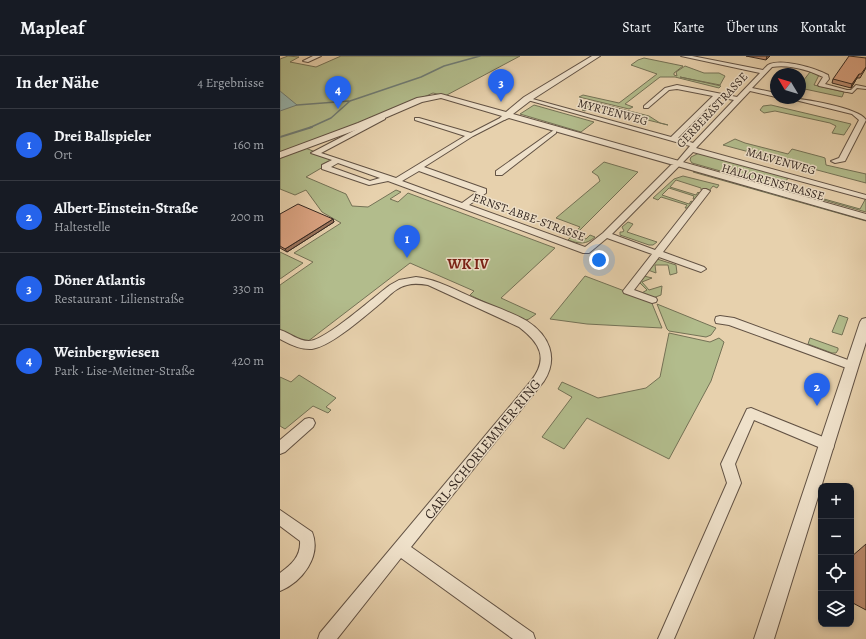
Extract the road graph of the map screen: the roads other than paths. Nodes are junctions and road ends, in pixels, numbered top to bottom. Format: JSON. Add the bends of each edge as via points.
{"nodes":[{"id":1,"x":318,"y":56,"type":"edge"},
{"id":2,"x":597,"y":56,"type":"edge"},
{"id":3,"x":684,"y":56,"type":"edge"},
{"id":4,"x":306,"y":61,"type":"dead end"},
{"id":5,"x":816,"y":64,"type":"dead end"},
{"id":6,"x":792,"y":67,"type":"joint"},
{"id":7,"x":808,"y":70,"type":"junction"},
{"id":8,"x":763,"y":72,"type":"junction"},
{"id":9,"x":865,"y":87,"type":"edge"},
{"id":10,"x":748,"y":89,"type":"junction"},
{"id":11,"x":845,"y":91,"type":"joint"},
{"id":12,"x":770,"y":93,"type":"edge"},
{"id":13,"x":717,"y":95,"type":"junction"},
{"id":14,"x":527,"y":99,"type":"junction"},
{"id":15,"x":738,"y":99,"type":"junction"},
{"id":16,"x":806,"y":102,"type":"edge"},
{"id":17,"x":646,"y":107,"type":"dead end"},
{"id":18,"x":502,"y":116,"type":"junction"},
{"id":19,"x":380,"y":117,"type":"junction"},
{"id":20,"x":418,"y":118,"type":"dead end"},
{"id":21,"x":554,"y":132,"type":"junction"},
{"id":22,"x":471,"y":135,"type":"junction"},
{"id":23,"x":673,"y":139,"type":"junction"},
{"id":24,"x":692,"y":147,"type":"junction"},
{"id":25,"x":280,"y":156,"type":"edge"},
{"id":26,"x":338,"y":160,"type":"junction"},
{"id":27,"x":835,"y":161,"type":"dead end"},
{"id":28,"x":675,"y":165,"type":"junction"},
{"id":29,"x":419,"y":168,"type":"junction"},
{"id":30,"x":499,"y":173,"type":"dead end"},
{"id":31,"x":387,"y":179,"type":"junction"},
{"id":32,"x":397,"y":181,"type":"junction"},
{"id":33,"x":706,"y":191,"type":"dead end"},
{"id":34,"x":864,"y":197,"type":"dead end"},
{"id":35,"x":463,"y":206,"type":"junction"},
{"id":36,"x":866,"y":217,"type":"edge"},
{"id":37,"x":866,"y":223,"type":"edge"},
{"id":38,"x":606,"y":235,"type":"junction"},
{"id":39,"x":657,"y":253,"type":"junction"},
{"id":40,"x":701,"y":269,"type":"dead end"},
{"id":41,"x":652,"y":300,"type":"dead end"},
{"id":42,"x":720,"y":320,"type":"dead end"},
{"id":43,"x":866,"y":322,"type":"edge"},
{"id":44,"x":280,"y":334,"type":"edge"},
{"id":45,"x":852,"y":366,"type":"junction"},
{"id":46,"x":309,"y":423,"type":"dead end"},
{"id":47,"x":828,"y":444,"type":"junction"},
{"id":48,"x":280,"y":448,"type":"edge"},
{"id":49,"x":280,"y":517,"type":"edge"},
{"id":50,"x":401,"y":549,"type":"junction"},
{"id":51,"x":280,"y":582,"type":"edge"},
{"id":52,"x":330,"y":638,"type":"edge"},
{"id":53,"x":527,"y":639,"type":"edge"},
{"id":54,"x":666,"y":639,"type":"edge"},
{"id":55,"x":764,"y":639,"type":"edge"}],
"edges":[{"from":1,"to":4,"type":"street"},
{"from":2,"to":14,"type":"street"},
{"from":3,"to":8,"type":"street"},
{"from":5,"to":7,"type":"street"},
{"from":6,"to":7,"type":"street"},
{"from":6,"to":8,"type":"street","via":[[774,64]]},
{"from":7,"to":11,"type":"street","via":[[826,76],[821,85]]},
{"from":8,"to":10,"type":"street","name":"GERBERASTRASSE"},
{"from":9,"to":11,"type":"street","via":[[856,86],[852,92]]},
{"from":10,"to":12,"type":"street"},
{"from":10,"to":15,"type":"street","name":"GERBERASTRASSE"},
{"from":13,"to":15,"type":"street"},
{"from":13,"to":17,"type":"street","via":[[676,87],[667,89]]},
{"from":13,"to":23,"type":"street","name":"GERBERASTRASSE"},
{"from":14,"to":18,"type":"street"},
{"from":14,"to":23,"type":"street","name":"MYRTENWEG"},
{"from":15,"to":24,"type":"street","name":"GERBERASTRASSE"},
{"from":16,"to":27,"type":"street","via":[[847,111],[863,119],[842,159]]},
{"from":18,"to":19,"type":"street","name":"HALLORENSTRASSE","via":[[432,97]]},
{"from":18,"to":21,"type":"street","name":"HALLORENSTRASSE"},
{"from":18,"to":22,"type":"street","via":[[481,132]]},
{"from":18,"to":28,"type":"street","name":"HALLORENSTRASSE"},
{"from":19,"to":25,"type":"street"},
{"from":19,"to":26,"type":"street","via":[[383,118],[315,153]]},
{"from":20,"to":22,"type":"street"},
{"from":21,"to":28,"type":"street","name":"HALLORENSTRASSE"},
{"from":21,"to":30,"type":"street"},
{"from":22,"to":29,"type":"street"},
{"from":23,"to":24,"type":"street","name":"MYRTENWEG"},
{"from":24,"to":28,"type":"street","name":"GERBERASTRASSE"},
{"from":24,"to":34,"type":"street","name":"MALVENWEG"},
{"from":26,"to":31,"type":"street","name":"ERNST-ABBE-STRASSE"},
{"from":26,"to":31,"type":"street","name":"ERNST-ABBE-STRASSE","via":[[326,167],[369,184]]},
{"from":28,"to":36,"type":"street","name":"HALLORENSTRASSE"},
{"from":28,"to":37,"type":"street","name":"HALLORENSTRASSE"},
{"from":28,"to":38,"type":"street","name":"ERNST-ABBE-STRASSE"},
{"from":29,"to":32,"type":"street"},
{"from":29,"to":35,"type":"street","name":"ERNST-ABBE-STRASSE","via":[[483,191]]},
{"from":31,"to":32,"type":"street","name":"ERNST-ABBE-STRASSE"},
{"from":32,"to":35,"type":"street","name":"ERNST-ABBE-STRASSE"},
{"from":33,"to":39,"type":"street"},
{"from":35,"to":38,"type":"street","name":"ERNST-ABBE-STRASSE","via":[[586,250]]},
{"from":38,"to":39,"type":"street"},
{"from":39,"to":40,"type":"street"},
{"from":39,"to":41,"type":"street","via":[[628,291]]},
{"from":42,"to":45,"type":"street","via":[[730,321]]},
{"from":43,"to":45,"type":"street"},
{"from":44,"to":50,"type":"street","name":"CARL-SCHORLEMMER-RING","via":[[299,344],[312,345],[326,339],[393,287],[404,281],[416,279],[431,283],[523,324],[541,340],[546,360],[544,371]]},
{"from":45,"to":47,"type":"street"},
{"from":46,"to":48,"type":"street"},
{"from":47,"to":54,"type":"street","via":[[751,413],[728,464],[734,483]]},
{"from":47,"to":55,"type":"street"},
{"from":49,"to":51,"type":"street","via":[[307,537],[308,551],[298,569]]},
{"from":50,"to":52,"type":"street","name":"CARL-SCHORLEMMER-RING"},
{"from":50,"to":53,"type":"street"}]}
